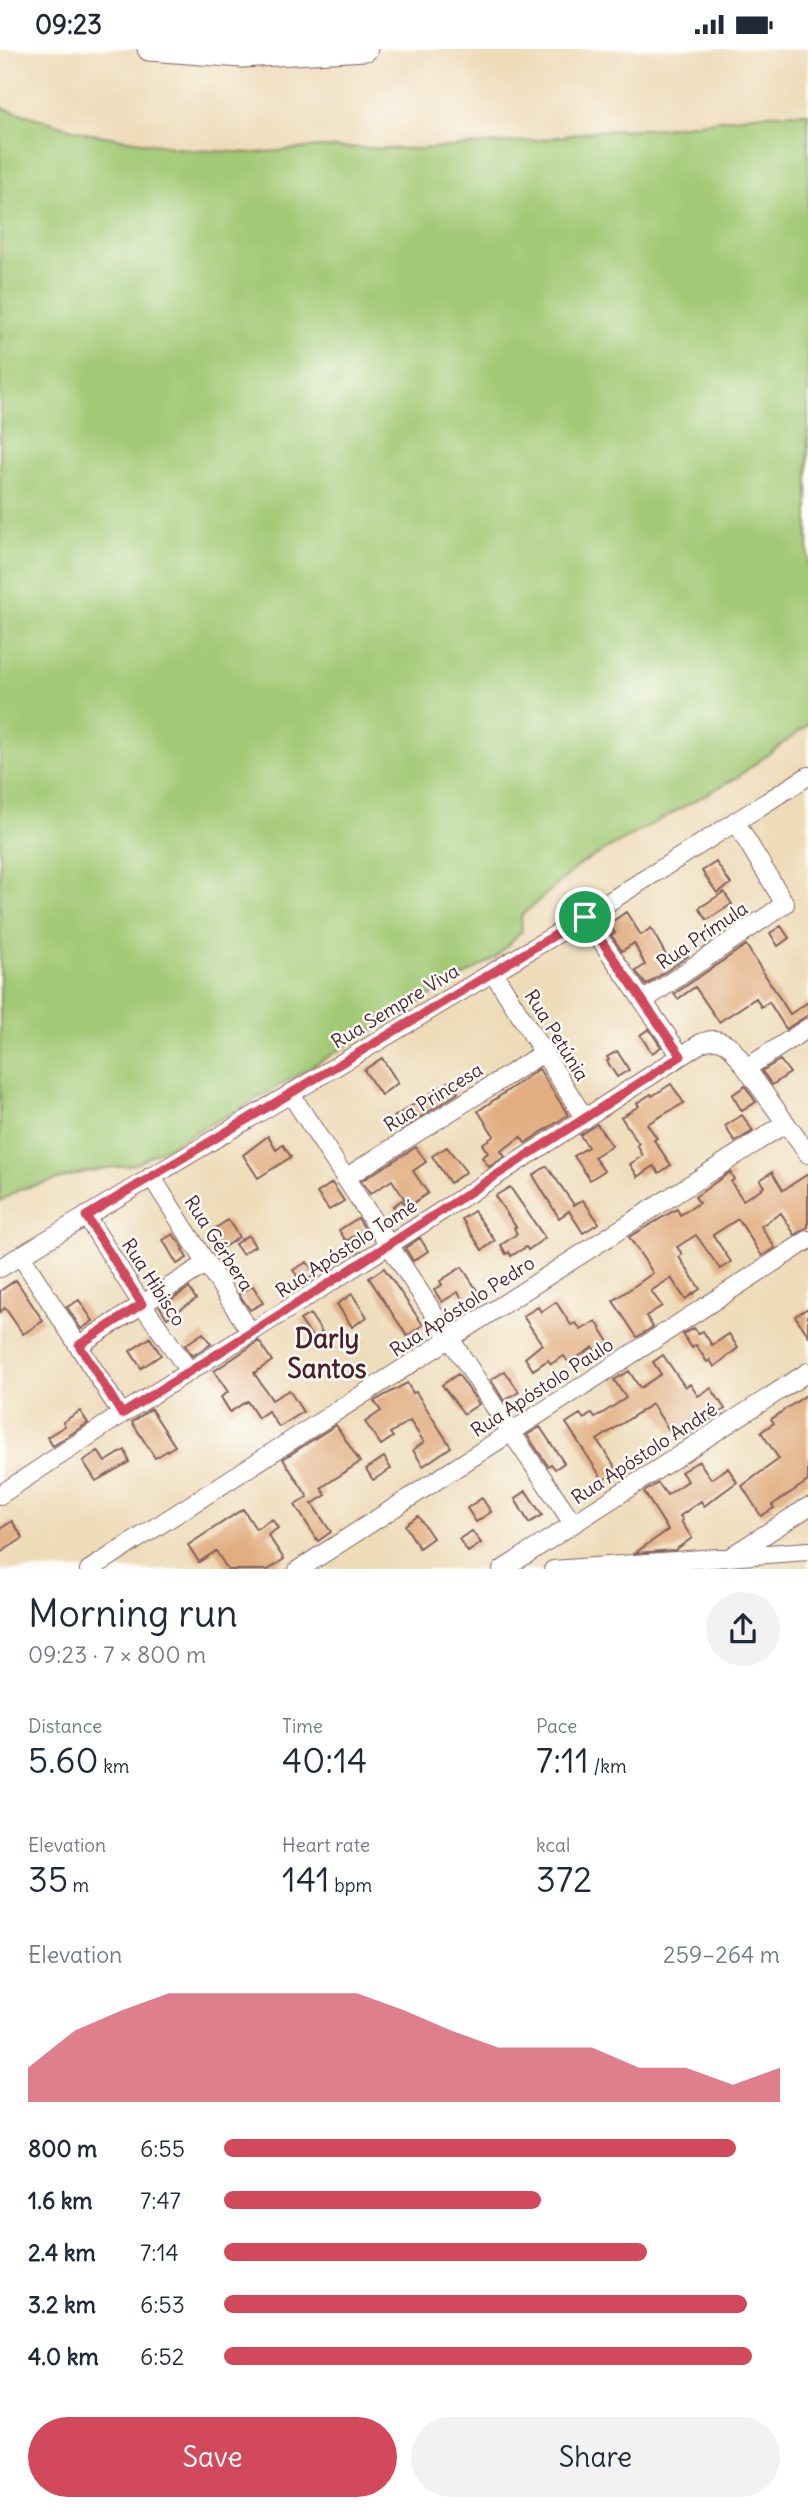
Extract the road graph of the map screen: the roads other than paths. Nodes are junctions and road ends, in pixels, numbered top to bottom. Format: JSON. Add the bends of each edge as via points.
{"nodes":[{"id":1,"x":149,"y":49,"type":"edge"},
{"id":2,"x":366,"y":49,"type":"edge"},
{"id":3,"x":808,"y":776,"type":"edge"},
{"id":4,"x":735,"y":821,"type":"junction"},
{"id":5,"x":585,"y":917,"type":"junction"},
{"id":6,"x":494,"y":972,"type":"junction"},
{"id":7,"x":643,"y":1001,"type":"junction"},
{"id":8,"x":808,"y":1028,"type":"edge"},
{"id":9,"x":543,"y":1053,"type":"junction"},
{"id":10,"x":681,"y":1056,"type":"junction"},
{"id":11,"x":748,"y":1067,"type":"junction"},
{"id":12,"x":289,"y":1093,"type":"junction"},
{"id":13,"x":584,"y":1119,"type":"junction"},
{"id":14,"x":786,"y":1123,"type":"junction"},
{"id":15,"x":808,"y":1154,"type":"edge"},
{"id":16,"x":151,"y":1177,"type":"junction"},
{"id":17,"x":345,"y":1178,"type":"junction"},
{"id":18,"x":86,"y":1216,"type":"junction"},
{"id":19,"x":808,"y":1240,"type":"edge"},
{"id":20,"x":389,"y":1245,"type":"junction"},
{"id":21,"x":21,"y":1256,"type":"junction"},
{"id":22,"x":207,"y":1263,"type":"junction"},
{"id":23,"x":0,"y":1268,"type":"edge"},
{"id":24,"x":142,"y":1304,"type":"junction"},
{"id":25,"x":251,"y":1333,"type":"junction"},
{"id":26,"x":450,"y":1338,"type":"junction"},
{"id":27,"x":79,"y":1345,"type":"junction"},
{"id":28,"x":189,"y":1371,"type":"junction"},
{"id":29,"x":808,"y":1372,"type":"edge"},
{"id":30,"x":122,"y":1414,"type":"junction"},
{"id":31,"x":511,"y":1432,"type":"junction"},
{"id":32,"x":0,"y":1495,"type":"edge"},
{"id":33,"x":808,"y":1507,"type":"edge"},
{"id":34,"x":573,"y":1523,"type":"junction"},
{"id":35,"x":808,"y":1551,"type":"edge"},
{"id":36,"x":730,"y":1556,"type":"junction"},
{"id":37,"x":91,"y":1569,"type":"edge"},
{"id":38,"x":300,"y":1569,"type":"edge"},
{"id":39,"x":504,"y":1569,"type":"edge"},
{"id":40,"x":567,"y":1569,"type":"edge"}],
"edges":[{"from":1,"to":2,"type":"main road","via":[[242,56]]},
{"from":3,"to":4,"type":"street","name":"Rua Sempre Viva"},
{"from":4,"to":5,"type":"street","name":"Rua Sempre Viva"},
{"from":4,"to":7,"type":"street","name":"Rua Prímula","via":[[785,904]]},
{"from":5,"to":6,"type":"street","name":"Rua Sempre Viva"},
{"from":5,"to":7,"type":"street"},
{"from":6,"to":9,"type":"street","name":"Rua Petúnia"},
{"from":6,"to":12,"type":"street","name":"Rua Sempre Viva"},
{"from":7,"to":10,"type":"street"},
{"from":8,"to":11,"type":"street"},
{"from":9,"to":13,"type":"street","name":"Rua Petúnia"},
{"from":9,"to":17,"type":"street","name":"Rua Princesa"},
{"from":10,"to":11,"type":"street","name":"Rua Apóstolo Tomé","via":[[716,1039],[731,1047]]},
{"from":10,"to":13,"type":"street","name":"Rua Apóstolo Tomé"},
{"from":11,"to":14,"type":"street"},
{"from":12,"to":16,"type":"street","name":"Rua Sempre Viva"},
{"from":12,"to":17,"type":"street"},
{"from":13,"to":20,"type":"street","name":"Rua Apóstolo Tomé"},
{"from":14,"to":15,"type":"street"},
{"from":14,"to":26,"type":"street","name":"Rua Apóstolo Pedro"},
{"from":16,"to":18,"type":"street","name":"Rua Sempre Viva"},
{"from":16,"to":22,"type":"street","name":"Rua Gérbera"},
{"from":17,"to":20,"type":"street"},
{"from":18,"to":21,"type":"street","name":"Rua Sempre Viva"},
{"from":18,"to":24,"type":"street","name":"Rua Hibisco"},
{"from":19,"to":31,"type":"street","name":"Rua Apóstolo Paulo"},
{"from":20,"to":25,"type":"street","name":"Rua Apóstolo Tomé"},
{"from":20,"to":26,"type":"street"},
{"from":21,"to":23,"type":"street","name":"Rua Sempre Viva"},
{"from":21,"to":27,"type":"street"},
{"from":22,"to":24,"type":"street"},
{"from":22,"to":25,"type":"street","name":"Rua Gérbera"},
{"from":24,"to":27,"type":"street"},
{"from":24,"to":28,"type":"street","name":"Rua Hibisco"},
{"from":25,"to":28,"type":"street","name":"Rua Apóstolo Tomé"},
{"from":26,"to":31,"type":"street"},
{"from":26,"to":37,"type":"street","name":"Rua Apóstolo Pedro"},
{"from":27,"to":30,"type":"street"},
{"from":28,"to":30,"type":"street","name":"Rua Apóstolo Tomé"},
{"from":29,"to":34,"type":"street","name":"Rua Apóstolo André"},
{"from":30,"to":32,"type":"street","name":"Rua Apóstolo Tomé"},
{"from":31,"to":34,"type":"street"},
{"from":31,"to":38,"type":"street","name":"Rua Apóstolo Paulo"},
{"from":33,"to":36,"type":"street"},
{"from":34,"to":39,"type":"street","name":"Rua Apóstolo André"},
{"from":35,"to":36,"type":"street"},
{"from":36,"to":40,"type":"street"}]}
